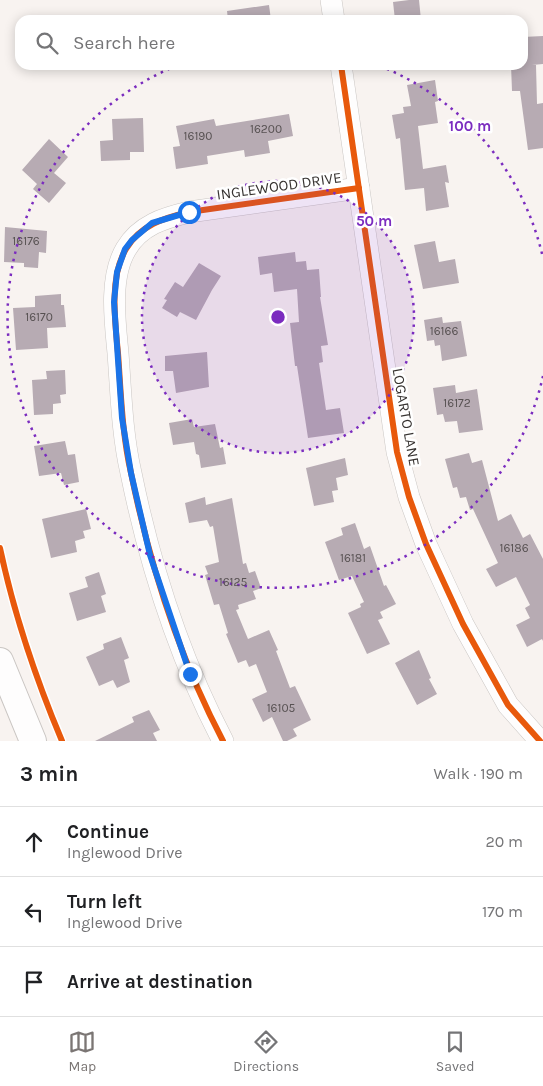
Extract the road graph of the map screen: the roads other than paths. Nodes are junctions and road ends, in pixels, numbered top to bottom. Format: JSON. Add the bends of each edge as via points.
{"nodes":[{"id":1,"x":331,"y":0,"type":"edge"},
{"id":2,"x":333,"y":15,"type":"edge"},
{"id":3,"x":342,"y":70,"type":"edge"},
{"id":4,"x":359,"y":188,"type":"junction"},
{"id":5,"x":0,"y":661,"type":"edge"},
{"id":6,"x":33,"y":741,"type":"edge"},
{"id":7,"x":223,"y":741,"type":"edge"},
{"id":8,"x":540,"y":741,"type":"edge"}],
"edges":[{"from":1,"to":2,"type":"street"},
{"from":3,"to":4,"type":"street","name":"LOGARTO LANE"},
{"from":4,"to":7,"type":"street","name":"INGLEWOOD DRIVE","via":[[189,212],[152,223],[127,235],[117,272],[114,302],[122,418],[131,473],[150,555],[190,674]]},
{"from":4,"to":8,"type":"street","name":"LOGARTO LANE","via":[[398,452],[409,497],[426,544],[463,624],[508,705]]},
{"from":5,"to":6,"type":"main road"}]}
